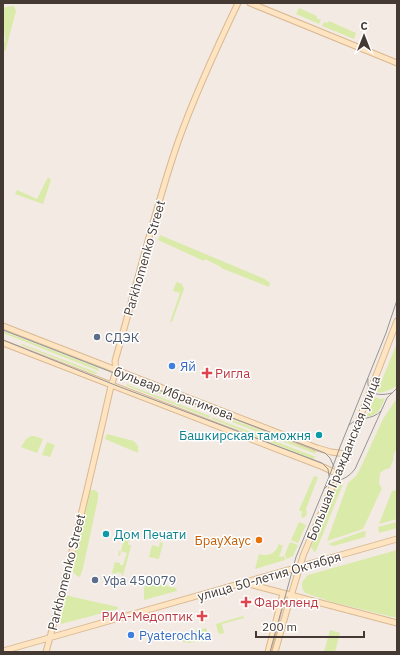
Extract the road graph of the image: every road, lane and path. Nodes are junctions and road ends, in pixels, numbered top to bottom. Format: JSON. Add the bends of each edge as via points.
{"nodes":[{"id":1,"x":238,"y":3,"type":"edge"},
{"id":2,"x":250,"y":3,"type":"edge"},
{"id":3,"x":397,"y":63,"type":"edge"},
{"id":4,"x":397,"y":321,"type":"edge"},
{"id":5,"x":3,"y":326,"type":"edge"},
{"id":6,"x":396,"y":332,"type":"edge"},
{"id":7,"x":3,"y":343,"type":"edge"},
{"id":8,"x":116,"y":371,"type":"junction"},
{"id":9,"x":111,"y":386,"type":"junction"},
{"id":10,"x":346,"y":454,"type":"junction"},
{"id":11,"x":338,"y":474,"type":"junction"},
{"id":12,"x":397,"y":539,"type":"edge"},
{"id":13,"x":300,"y":568,"type":"junction"},
{"id":14,"x":244,"y":583,"type":"junction"},
{"id":15,"x":283,"y":594,"type":"junction"},
{"id":16,"x":291,"y":596,"type":"junction"},
{"id":17,"x":397,"y":623,"type":"edge"},
{"id":18,"x":50,"y":638,"type":"junction"},
{"id":19,"x":3,"y":651,"type":"edge"},
{"id":20,"x":46,"y":652,"type":"edge"},
{"id":21,"x":268,"y":652,"type":"edge"},
{"id":22,"x":275,"y":652,"type":"edge"}],
"edges":[{"from":1,"to":8,"type":"main road","name":"Parkhomenko Street","via":[[201,82],[178,142],[148,239],[115,361]]},
{"from":2,"to":3,"type":"main road"},
{"from":4,"to":6,"type":"main road","name":"Большая Гражданская улица"},
{"from":5,"to":8,"type":"main road","name":"бульвар Ибрагимова"},
{"from":6,"to":10,"type":"main road","name":"Большая Гражданская улица"},
{"from":7,"to":9,"type":"main road","name":"бульвар Ибрагимова"},
{"from":8,"to":9,"type":"main road","name":"Parkhomenko Street"},
{"from":8,"to":10,"type":"main road","name":"бульвар Ибрагимова","via":[[318,448]]},
{"from":9,"to":11,"type":"main road","name":"бульвар Ибрагимова"},
{"from":9,"to":18,"type":"main road","name":"Parkhomenko Street","via":[[64,589]]},
{"from":10,"to":11,"type":"main road","name":"Большая Гражданская улица"},
{"from":11,"to":13,"type":"main road","name":"Большая Гражданская улица"},
{"from":12,"to":13,"type":"main road","name":"улица 50-летия Октября"},
{"from":13,"to":14,"type":"main road","name":"улица 50-летия Октября"},
{"from":13,"to":16,"type":"main road","name":"Большая Гражданская улица"},
{"from":14,"to":15,"type":"main road"},
{"from":14,"to":18,"type":"main road","name":"улица 50-летия Октября"},
{"from":15,"to":16,"type":"main road"},
{"from":15,"to":21,"type":"main road"},
{"from":16,"to":17,"type":"main road"},
{"from":16,"to":22,"type":"main road","name":"Большая Гражданская улица"},
{"from":18,"to":19,"type":"main road","name":"улица 50-летия Октября"},
{"from":18,"to":20,"type":"main road","name":"Parkhomenko Street"}]}
